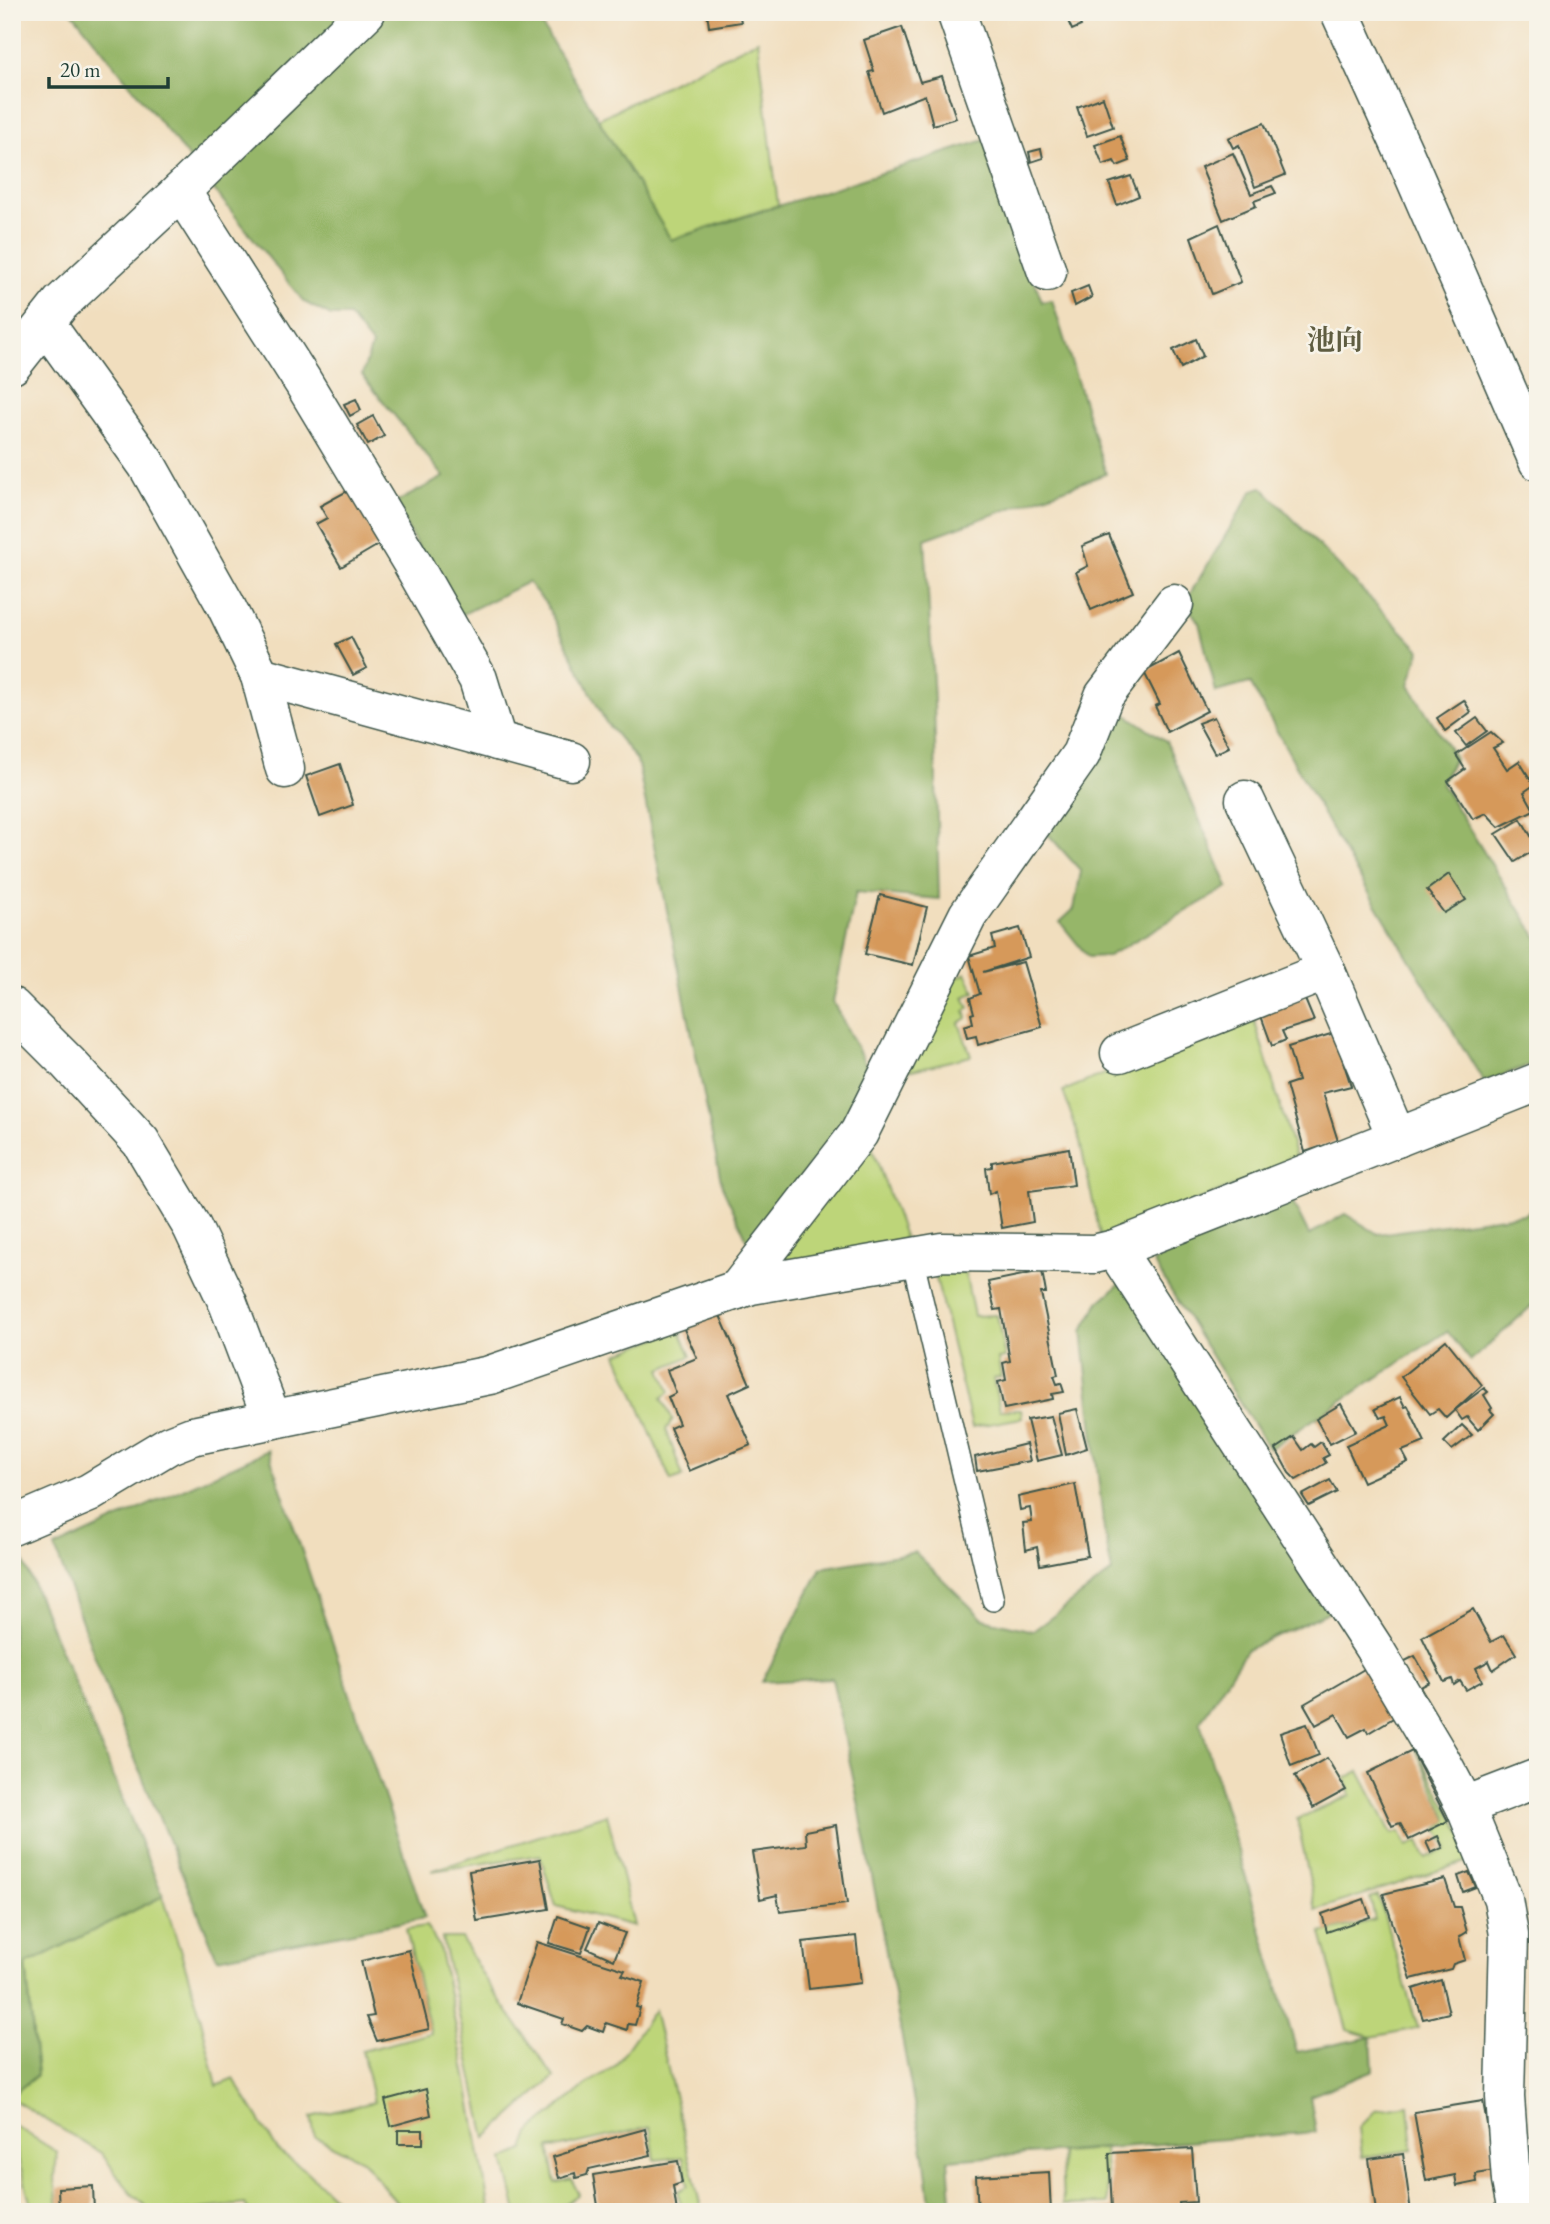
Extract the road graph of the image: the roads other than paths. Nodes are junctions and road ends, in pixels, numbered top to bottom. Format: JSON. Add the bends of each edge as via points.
{"nodes":[{"id":1,"x":366,"y":12,"type":"edge"},
{"id":2,"x":956,"y":12,"type":"edge"},
{"id":3,"x":1340,"y":12,"type":"edge"},
{"id":4,"x":181,"y":191,"type":"junction"},
{"id":5,"x":1047,"y":272,"type":"dead end"},
{"id":6,"x":45,"y":323,"type":"junction"},
{"id":7,"x":12,"y":365,"type":"edge"},
{"id":8,"x":1538,"y":461,"type":"edge"},
{"id":9,"x":1174,"y":604,"type":"dead end"},
{"id":10,"x":260,"y":676,"type":"junction"},
{"id":11,"x":497,"y":741,"type":"junction"},
{"id":12,"x":571,"y":761,"type":"dead end"},
{"id":13,"x":285,"y":769,"type":"dead end"},
{"id":14,"x":1245,"y":800,"type":"dead end"},
{"id":15,"x":1326,"y":971,"type":"junction"},
{"id":16,"x":12,"y":1007,"type":"edge"},
{"id":17,"x":1120,"y":1053,"type":"dead end"},
{"id":18,"x":1538,"y":1082,"type":"edge"},
{"id":19,"x":1397,"y":1138,"type":"junction"},
{"id":20,"x":1115,"y":1250,"type":"junction"},
{"id":21,"x":912,"y":1257,"type":"junction"},
{"id":22,"x":737,"y":1290,"type":"junction"},
{"id":23,"x":272,"y":1419,"type":"junction"},
{"id":24,"x":12,"y":1526,"type":"edge"},
{"id":25,"x":993,"y":1600,"type":"dead end"},
{"id":26,"x":1538,"y":1777,"type":"edge"},
{"id":27,"x":1465,"y":1806,"type":"junction"},
{"id":28,"x":1517,"y":2212,"type":"edge"}],
"edges":[{"from":1,"to":4,"type":"street"},
{"from":2,"to":5,"type":"street"},
{"from":3,"to":8,"type":"street"},
{"from":4,"to":6,"type":"street"},
{"from":4,"to":11,"type":"street","via":[[412,563],[478,679]]},
{"from":6,"to":7,"type":"street"},
{"from":6,"to":10,"type":"street","via":[[148,465]]},
{"from":9,"to":22,"type":"street","via":[[1104,696],[1081,754],[968,915],[859,1133]]},
{"from":10,"to":11,"type":"street"},
{"from":10,"to":13,"type":"street"},
{"from":11,"to":12,"type":"street"},
{"from":14,"to":15,"type":"street"},
{"from":15,"to":17,"type":"street"},
{"from":15,"to":19,"type":"street"},
{"from":16,"to":23,"type":"street","via":[[141,1143],[198,1238]]},
{"from":18,"to":19,"type":"street"},
{"from":19,"to":20,"type":"street"},
{"from":20,"to":21,"type":"street","via":[[1094,1254],[942,1252]]},
{"from":20,"to":27,"type":"street","via":[[1374,1648]]},
{"from":21,"to":22,"type":"street"},
{"from":21,"to":25,"type":"lane"},
{"from":22,"to":23,"type":"street","via":[[490,1375]]},
{"from":23,"to":24,"type":"street","via":[[169,1445],[89,1493]]},
{"from":26,"to":27,"type":"street"},
{"from":27,"to":28,"type":"street","via":[[1503,1899],[1509,1935],[1505,2097]]}]}
